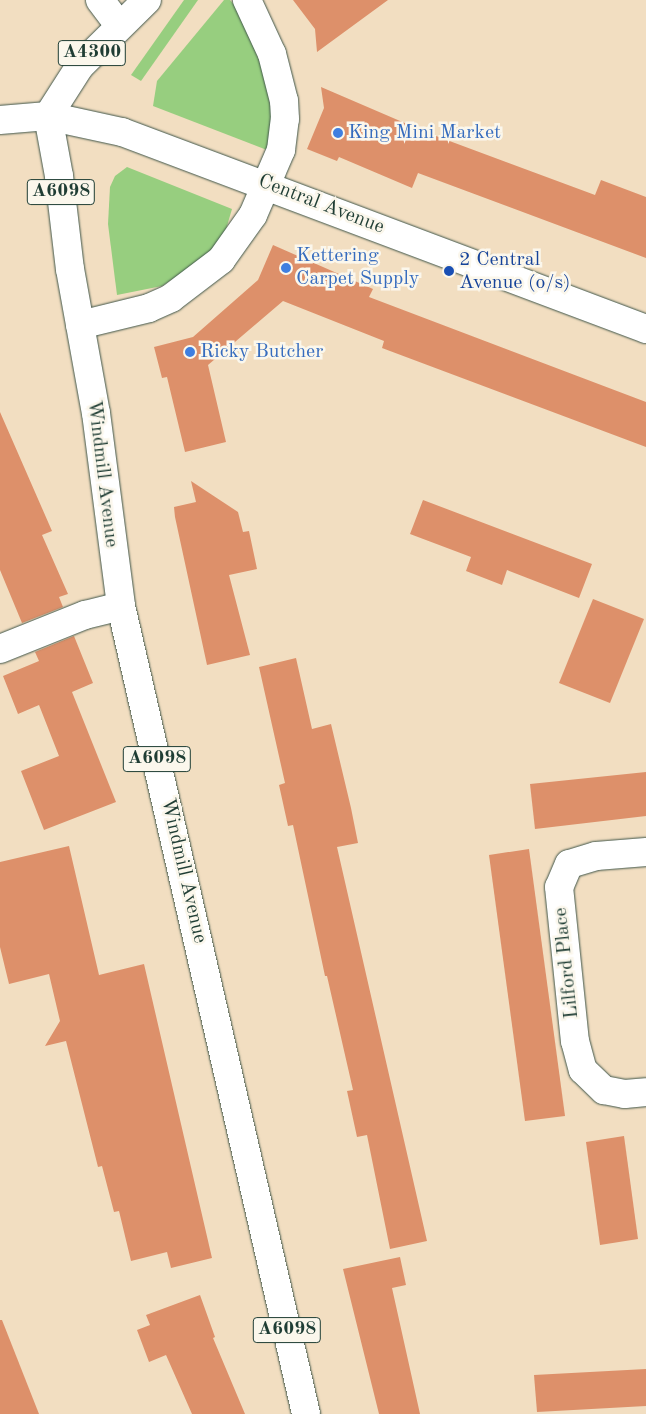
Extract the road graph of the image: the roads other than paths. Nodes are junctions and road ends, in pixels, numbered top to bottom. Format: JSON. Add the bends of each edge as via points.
{"nodes":[{"id":1,"x":100,"y":0,"type":"edge"},
{"id":2,"x":147,"y":0,"type":"edge"},
{"id":3,"x":248,"y":0,"type":"edge"},
{"id":4,"x":119,"y":25,"type":"junction"},
{"id":5,"x":48,"y":116,"type":"junction"},
{"id":6,"x":0,"y":120,"type":"edge"},
{"id":7,"x":268,"y":184,"type":"junction"},
{"id":8,"x":80,"y":325,"type":"junction"},
{"id":9,"x":646,"y":329,"type":"edge"},
{"id":10,"x":121,"y":606,"type":"junction"},
{"id":11,"x":0,"y":649,"type":"edge"},
{"id":12,"x":646,"y":852,"type":"edge"},
{"id":13,"x":646,"y":1092,"type":"edge"},
{"id":14,"x":306,"y":1414,"type":"edge"}],
"edges":[{"from":1,"to":4,"type":"street"},
{"from":2,"to":4,"type":"street","number":"A4300"},
{"from":3,"to":7,"type":"street","via":[[272,54],[284,101],[284,135]]},
{"from":4,"to":5,"type":"street","number":"A4300","via":[[80,66]]},
{"from":5,"to":6,"type":"street","name":"Central Avenue"},
{"from":5,"to":7,"type":"street","name":"Central Avenue","via":[[114,129]]},
{"from":5,"to":8,"type":"street","name":"Windmill Avenue","number":"A6098"},
{"from":7,"to":8,"type":"street","via":[[240,236],[221,260],[194,283],[149,308]]},
{"from":7,"to":9,"type":"street","name":"Central Avenue"},
{"from":8,"to":10,"type":"street","name":"Windmill Avenue","number":"A6098","via":[[96,413]]},
{"from":10,"to":11,"type":"street","via":[[85,615]]},
{"from":10,"to":14,"type":"street","name":"Windmill Avenue","number":"A6098"},
{"from":12,"to":13,"type":"street","name":"Lilford Place","via":[[596,856],[569,864],[559,887],[575,1041],[583,1070],[604,1090],[625,1094]]}]}
